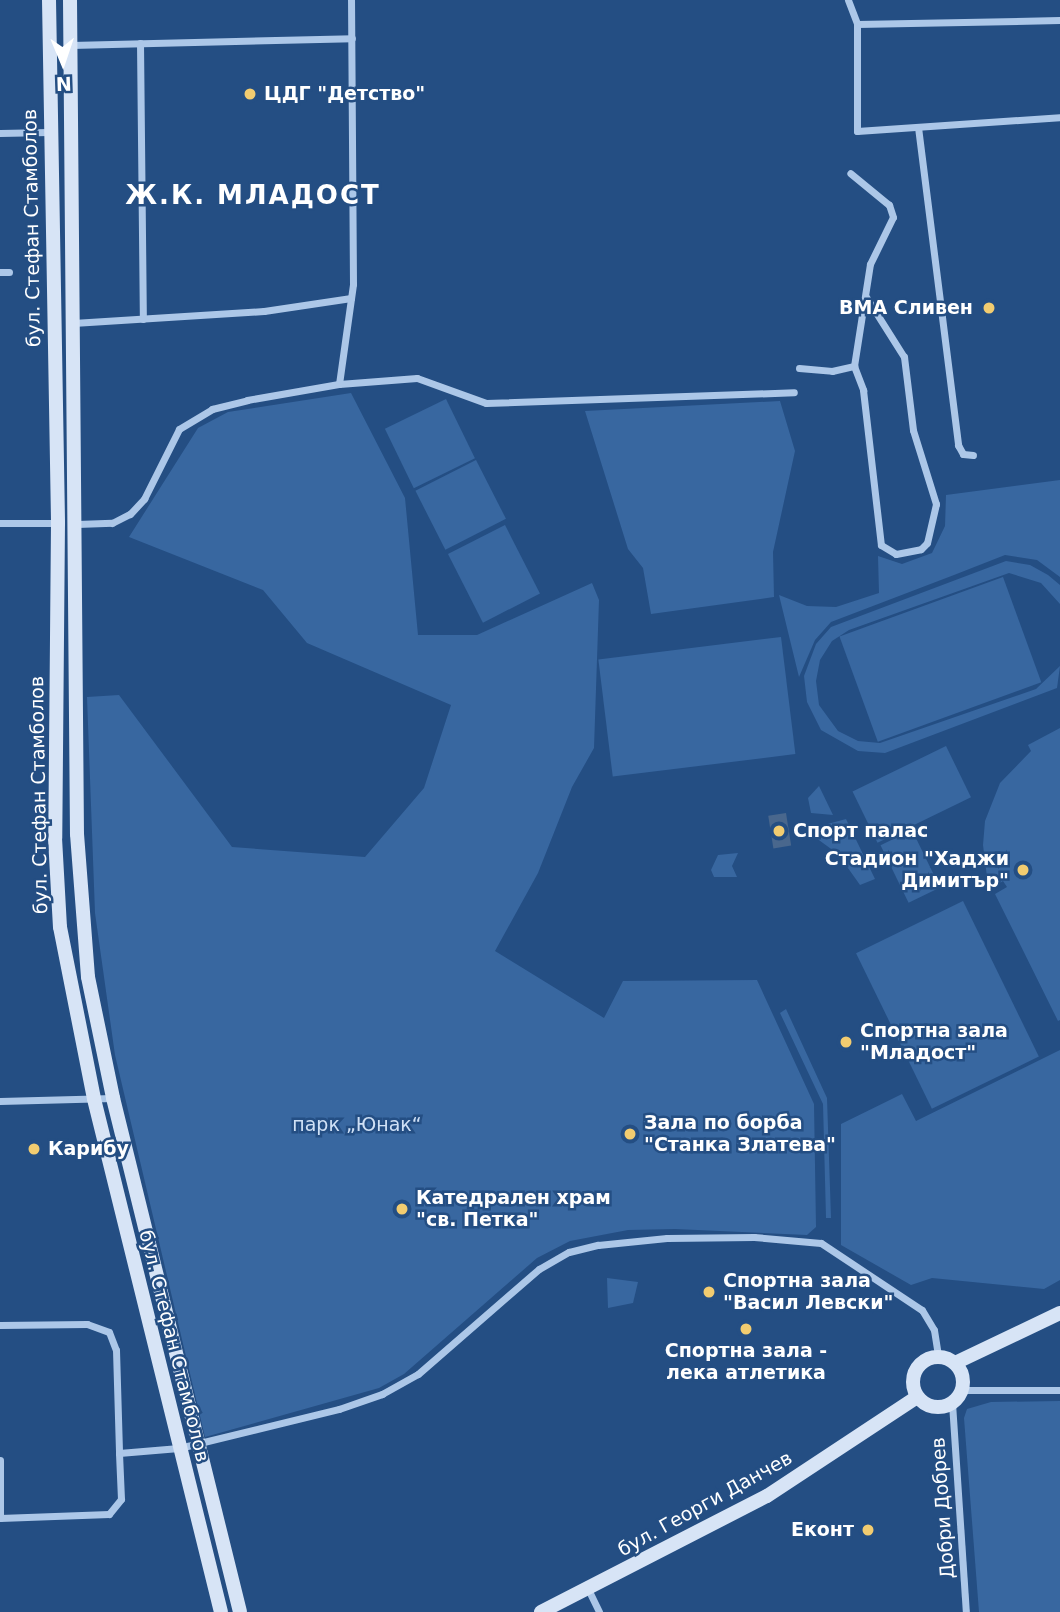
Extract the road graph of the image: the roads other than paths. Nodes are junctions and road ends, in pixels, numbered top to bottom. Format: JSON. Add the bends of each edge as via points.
{"nodes":[{"id":1,"x":49,"y":0,"type":"edge"},
{"id":2,"x":70,"y":0,"type":"edge"},
{"id":3,"x":351,"y":0,"type":"edge"},
{"id":4,"x":848,"y":0,"type":"edge"},
{"id":5,"x":1060,"y":20,"type":"edge"},
{"id":6,"x":857,"y":24,"type":"junction"},
{"id":7,"x":352,"y":38,"type":"junction"},
{"id":8,"x":140,"y":43,"type":"junction"},
{"id":9,"x":71,"y":45,"type":"junction"},
{"id":10,"x":1060,"y":117,"type":"edge"},
{"id":11,"x":918,"y":127,"type":"junction"},
{"id":12,"x":49,"y":132,"type":"junction"},
{"id":13,"x":0,"y":133,"type":"edge"},
{"id":14,"x":850,"y":173,"type":"dead end"},
{"id":15,"x":0,"y":272,"type":"edge"},
{"id":16,"x":9,"y":272,"type":"dead end"},
{"id":17,"x":866,"y":297,"type":"junction"},
{"id":18,"x":351,"y":298,"type":"junction"},
{"id":19,"x":143,"y":319,"type":"junction"},
{"id":20,"x":72,"y":323,"type":"junction"},
{"id":21,"x":854,"y":366,"type":"junction"},
{"id":22,"x":799,"y":368,"type":"dead end"},
{"id":23,"x":339,"y":384,"type":"junction"},
{"id":24,"x":794,"y":392,"type":"dead end"},
{"id":25,"x":973,"y":455,"type":"dead end"},
{"id":26,"x":0,"y":523,"type":"edge"},
{"id":27,"x":58,"y":523,"type":"junction"},
{"id":28,"x":76,"y":524,"type":"junction"},
{"id":29,"x":113,"y":1098,"type":"junction"},
{"id":30,"x":94,"y":1099,"type":"junction"},
{"id":31,"x":0,"y":1101,"type":"edge"},
{"id":32,"x":1060,"y":1313,"type":"edge"},
{"id":33,"x":0,"y":1325,"type":"edge"},
{"id":34,"x":938,"y":1356,"type":"junction"},
{"id":35,"x":955,"y":1363,"type":"junction"},
{"id":36,"x":962,"y":1390,"type":"junction"},
{"id":37,"x":1060,"y":1390,"type":"edge"},
{"id":38,"x":918,"y":1397,"type":"junction"},
{"id":39,"x":952,"y":1403,"type":"junction"},
{"id":40,"x":199,"y":1443,"type":"junction"},
{"id":41,"x":179,"y":1448,"type":"junction"},
{"id":42,"x":120,"y":1453,"type":"junction"},
{"id":43,"x":0,"y":1460,"type":"edge"},
{"id":44,"x":0,"y":1518,"type":"edge"},
{"id":45,"x":587,"y":1589,"type":"junction"},
{"id":46,"x":220,"y":1612,"type":"edge"},
{"id":47,"x":240,"y":1612,"type":"edge"},
{"id":48,"x":541,"y":1612,"type":"edge"},
{"id":49,"x":600,"y":1612,"type":"edge"},
{"id":50,"x":966,"y":1612,"type":"edge"}],
"edges":[{"from":1,"to":12,"type":"main road","name":"бул. Стефан Стамболов"},
{"from":2,"to":9,"type":"main road","name":"бул. Стефан Стамболов"},
{"from":3,"to":7,"type":"street"},
{"from":4,"to":6,"type":"street"},
{"from":5,"to":6,"type":"street"},
{"from":6,"to":11,"type":"street","via":[[857,131]]},
{"from":7,"to":8,"type":"street"},
{"from":7,"to":18,"type":"street"},
{"from":8,"to":9,"type":"street"},
{"from":8,"to":19,"type":"street"},
{"from":9,"to":20,"type":"main road","name":"бул. Стефан Стамболов"},
{"from":10,"to":11,"type":"street"},
{"from":11,"to":25,"type":"street","via":[[958,445],[963,454]]},
{"from":12,"to":13,"type":"street"},
{"from":12,"to":27,"type":"main road","name":"бул. Стефан Стамболов"},
{"from":14,"to":17,"type":"street","via":[[888,205],[893,217],[870,264]]},
{"from":15,"to":16,"type":"street"},
{"from":17,"to":21,"type":"street"},
{"from":17,"to":21,"type":"street","via":[[904,357],[913,430],[936,504],[927,543],[921,550],[895,554],[881,545],[863,390]]},
{"from":18,"to":19,"type":"street","via":[[264,311]]},
{"from":18,"to":23,"type":"street"},
{"from":19,"to":20,"type":"street"},
{"from":20,"to":28,"type":"main road","name":"бул. Стефан Стамболов"},
{"from":21,"to":22,"type":"street","via":[[832,371]]},
{"from":23,"to":24,"type":"street","via":[[417,377],[486,403]]},
{"from":23,"to":28,"type":"street","via":[[247,400],[194,418],[179,429],[144,499],[130,514],[112,523]]},
{"from":26,"to":27,"type":"street"},
{"from":27,"to":28,"type":"main road"},
{"from":27,"to":30,"type":"main road","name":"бул. Стефан Стамболов","via":[[55,838],[60,927]]},
{"from":28,"to":29,"type":"main road","name":"бул. Стефан Стамболов","via":[[77,834],[88,977]]},
{"from":29,"to":30,"type":"street"},
{"from":29,"to":40,"type":"main road","name":"бул. Стефан Стамболов"},
{"from":30,"to":31,"type":"street"},
{"from":30,"to":41,"type":"main road","name":"бул. Стефан Стамболов"},
{"from":32,"to":35,"type":"main road"},
{"from":33,"to":42,"type":"street","via":[[87,1324],[108,1332],[116,1350]]},
{"from":34,"to":35,"type":"main road"},
{"from":34,"to":38,"type":"main road","via":[[915,1370],[913,1386]]},
{"from":34,"to":40,"type":"street","via":[[934,1330],[922,1310],[821,1243],[754,1237],[632,1240],[559,1256],[418,1374],[382,1394]]},
{"from":35,"to":36,"type":"main road","via":[[963,1378]]},
{"from":36,"to":37,"type":"street"},
{"from":36,"to":39,"type":"main road"},
{"from":38,"to":39,"type":"main road","via":[[934,1407]]},
{"from":38,"to":45,"type":"main road","name":"бул. Георги Данчев","via":[[767,1496]]},
{"from":39,"to":50,"type":"street","name":"Добри Добрев"},
{"from":40,"to":41,"type":"street"},
{"from":40,"to":47,"type":"main road","name":"бул. Стефан Стамболов"},
{"from":41,"to":42,"type":"street"},
{"from":41,"to":46,"type":"main road","name":"бул. Стефан Стамболов"},
{"from":42,"to":44,"type":"street","via":[[121,1499],[109,1514]]},
{"from":43,"to":44,"type":"street"},
{"from":45,"to":48,"type":"main road","name":"бул. Георги Данчев"},
{"from":45,"to":49,"type":"street"}]}
